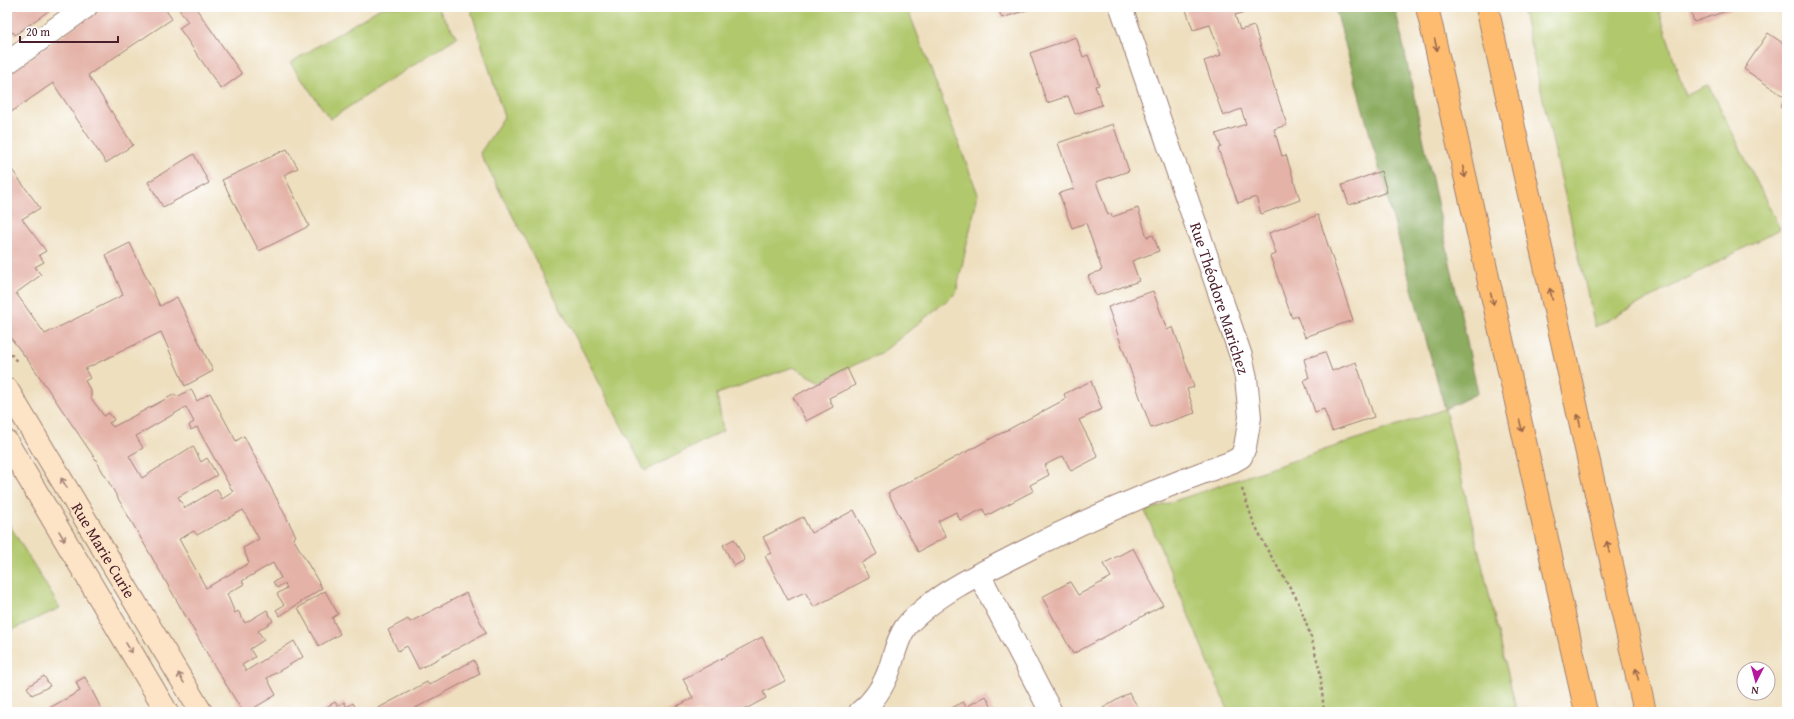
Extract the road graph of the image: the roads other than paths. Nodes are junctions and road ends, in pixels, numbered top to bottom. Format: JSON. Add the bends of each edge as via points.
{"nodes":[{"id":1,"x":86,"y":7,"type":"edge"},
{"id":2,"x":1121,"y":7,"type":"edge"},
{"id":3,"x":1427,"y":7,"type":"edge"},
{"id":4,"x":1487,"y":7,"type":"edge"},
{"id":5,"x":7,"y":63,"type":"edge"},
{"id":6,"x":7,"y":389,"type":"edge"},
{"id":7,"x":7,"y":442,"type":"edge"},
{"id":8,"x":979,"y":574,"type":"junction"},
{"id":9,"x":167,"y":712,"type":"edge"},
{"id":10,"x":201,"y":712,"type":"edge"},
{"id":11,"x":860,"y":712,"type":"edge"},
{"id":12,"x":1051,"y":712,"type":"edge"},
{"id":13,"x":1586,"y":712,"type":"edge"},
{"id":14,"x":1645,"y":712,"type":"edge"}],
"edges":[{"from":1,"to":5,"type":"street"},
{"from":2,"to":8,"type":"street","name":"Rue Théodore Marichez","via":[[1238,349],[1246,378],[1250,417],[1248,436],[1241,457],[1232,462],[1112,508]]},
{"from":3,"to":13,"type":"highway","one_way":true},
{"from":14,"to":4,"type":"highway","one_way":true},
{"from":10,"to":6,"type":"street","name":"Rue Marie Curie","one_way":true},
{"from":7,"to":9,"type":"street","name":"Rue Marie Curie","one_way":true},
{"from":8,"to":11,"type":"street","via":[[921,611],[905,628],[882,686],[869,705]]},
{"from":8,"to":12,"type":"street"}]}
